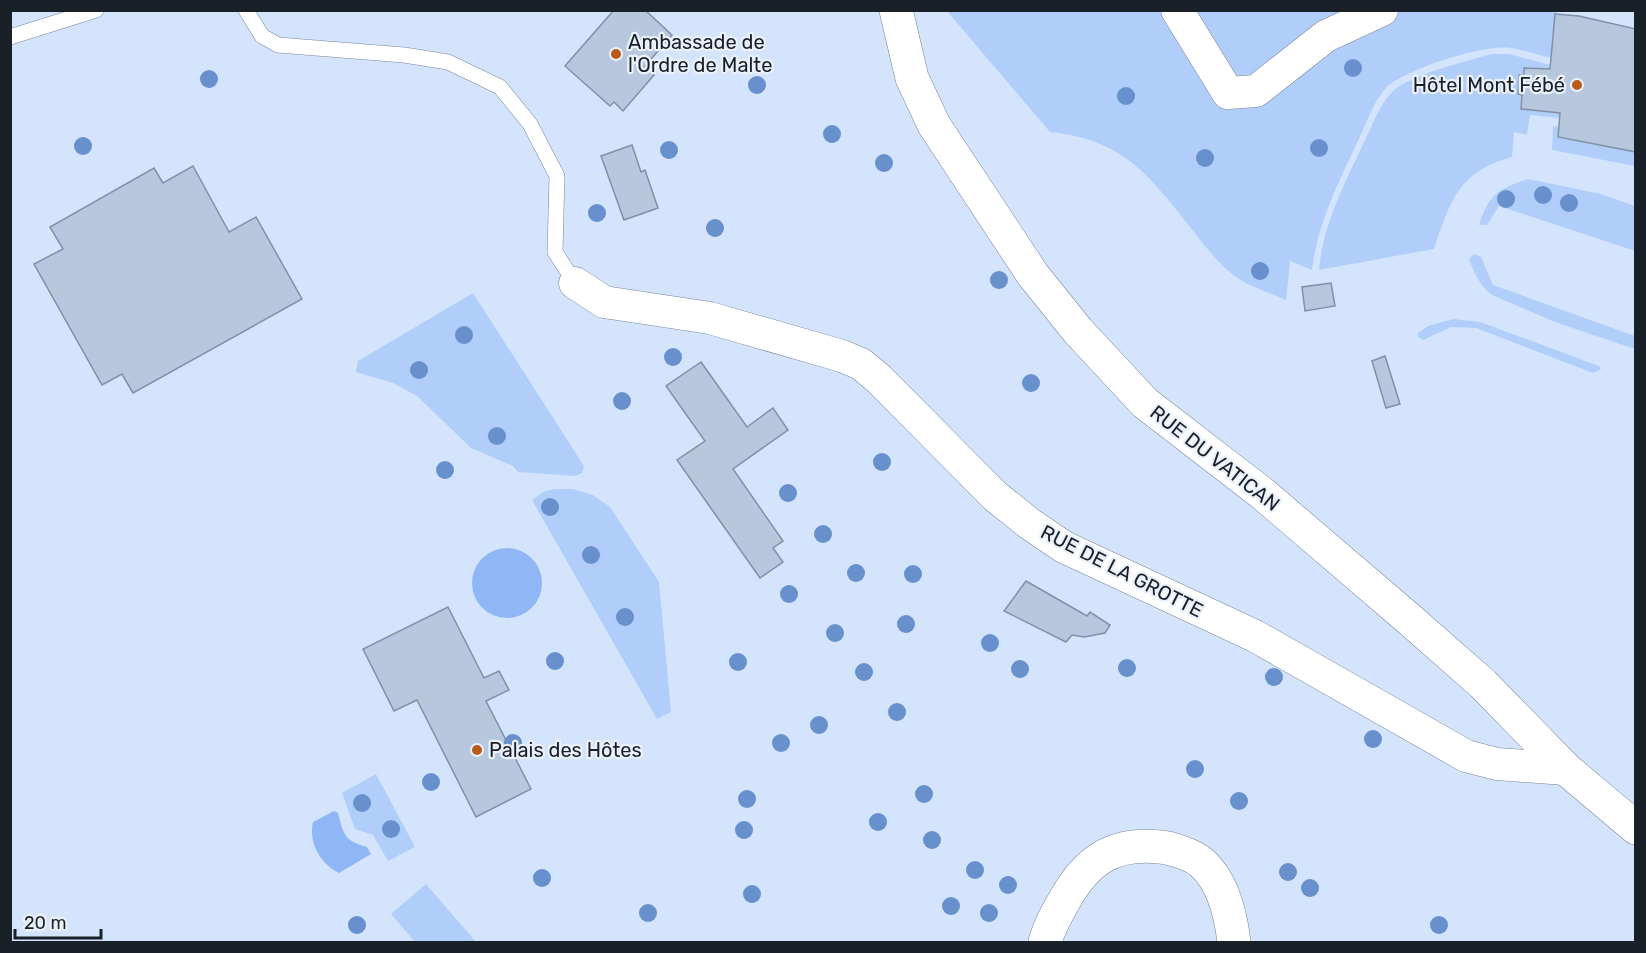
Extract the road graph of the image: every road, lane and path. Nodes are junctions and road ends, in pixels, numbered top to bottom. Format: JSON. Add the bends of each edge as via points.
{"nodes":[{"id":1,"x":96,"y":10,"type":"edge"},
{"id":2,"x":246,"y":10,"type":"edge"},
{"id":3,"x":896,"y":10,"type":"edge"},
{"id":4,"x":1177,"y":10,"type":"edge"},
{"id":5,"x":1382,"y":10,"type":"edge"},
{"id":6,"x":10,"y":38,"type":"edge"},
{"id":7,"x":574,"y":283,"type":"joint"},
{"id":8,"x":1566,"y":769,"type":"junction"},
{"id":9,"x":1635,"y":828,"type":"edge"},
{"id":10,"x":1045,"y":942,"type":"edge"},
{"id":11,"x":1234,"y":942,"type":"edge"}],
"edges":[{"from":1,"to":6,"type":"lane"},
{"from":2,"to":7,"type":"lane","via":[[262,36],[278,45],[448,62],[500,87],[530,124],[556,176],[555,252]]},
{"from":3,"to":8,"type":"street","name":"RUE DU VATICAN","via":[[912,78],[934,125],[1033,275],[1078,331],[1145,403],[1263,494],[1409,619],[1483,684]]},
{"from":4,"to":5,"type":"street","via":[[1228,93],[1256,91],[1326,36]]},
{"from":7,"to":8,"type":"street","name":"RUE DE LA GROTTE","via":[[604,302],[710,318],[861,364],[995,496],[1064,547],[1255,636],[1466,756],[1497,764]]},
{"from":8,"to":9,"type":"street","name":"RUE DU VATICAN"},
{"from":10,"to":11,"type":"street","via":[[1077,877],[1108,853],[1152,846],[1169,848],[1202,862],[1228,909]]}]}
